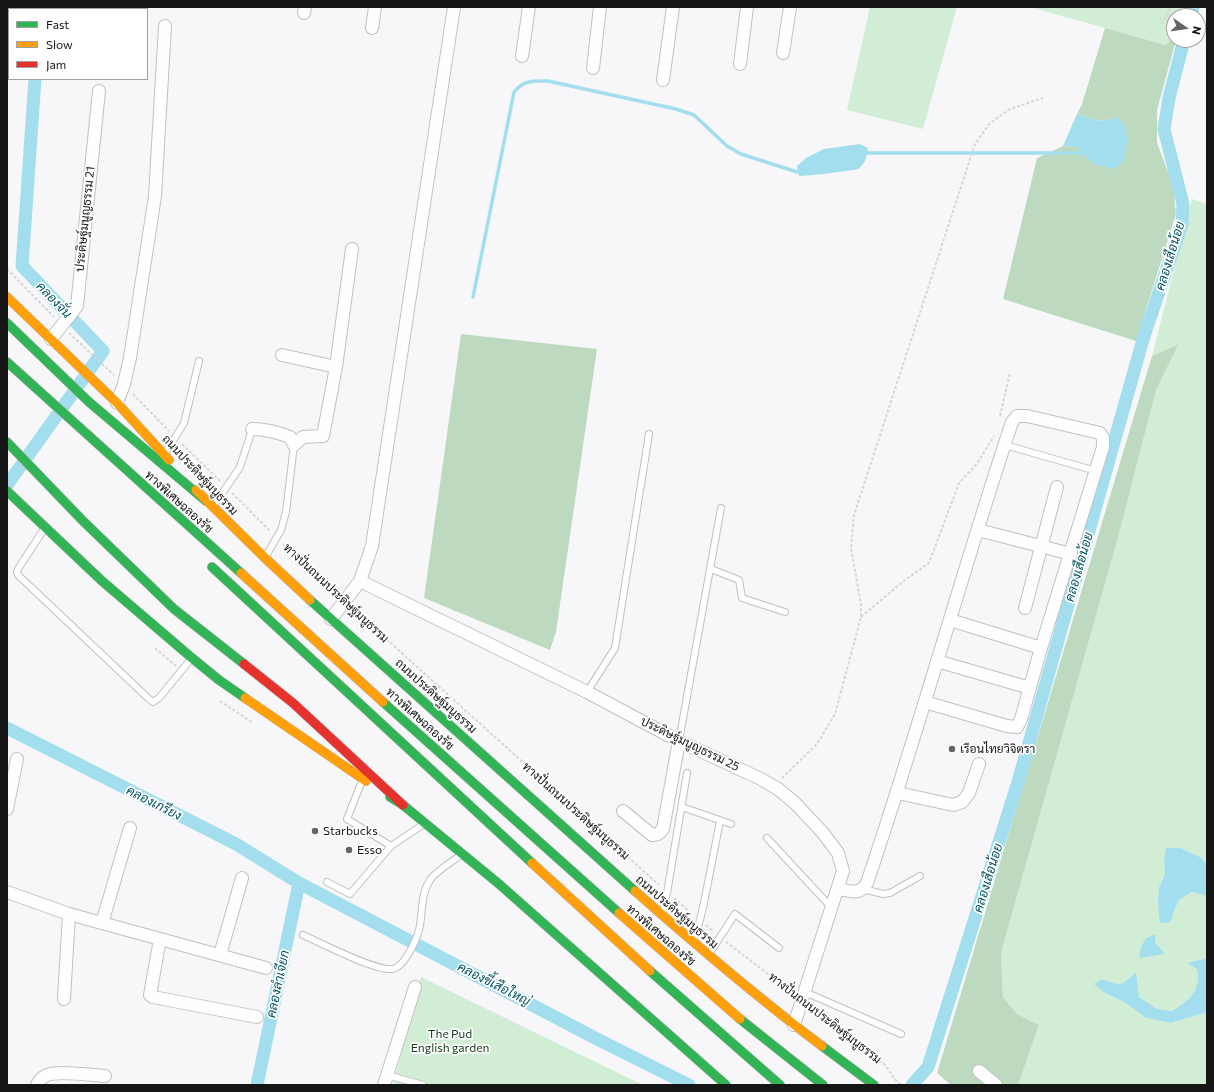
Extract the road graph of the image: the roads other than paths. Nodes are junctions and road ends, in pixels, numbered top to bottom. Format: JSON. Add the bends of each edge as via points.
{"nodes":[{"id":1,"x":375,"y":7,"type":"edge"},
{"id":2,"x":454,"y":7,"type":"edge"},
{"id":3,"x":528,"y":7,"type":"edge"},
{"id":4,"x":600,"y":7,"type":"edge"},
{"id":5,"x":673,"y":7,"type":"edge"},
{"id":6,"x":747,"y":7,"type":"edge"},
{"id":7,"x":790,"y":7,"type":"edge"},
{"id":8,"x":165,"y":26,"type":"dead end"},
{"id":9,"x":372,"y":28,"type":"dead end"},
{"id":10,"x":783,"y":53,"type":"dead end"},
{"id":11,"x":522,"y":56,"type":"dead end"},
{"id":12,"x":740,"y":64,"type":"dead end"},
{"id":13,"x":593,"y":68,"type":"dead end"},
{"id":14,"x":663,"y":80,"type":"dead end"},
{"id":15,"x":98,"y":91,"type":"dead end"},
{"id":16,"x":352,"y":249,"type":"dead end"},
{"id":17,"x":7,"y":297,"type":"edge"},
{"id":18,"x":7,"y":323,"type":"edge"},
{"id":19,"x":51,"y":339,"type":"junction"},
{"id":20,"x":282,"y":355,"type":"dead end"},
{"id":21,"x":199,"y":361,"type":"dead end"},
{"id":22,"x":7,"y":362,"type":"edge"},
{"id":23,"x":336,"y":367,"type":"junction"},
{"id":24,"x":117,"y":403,"type":"junction"},
{"id":25,"x":251,"y":431,"type":"joint"},
{"id":26,"x":649,"y":434,"type":"dead end"},
{"id":27,"x":7,"y":442,"type":"edge"},
{"id":28,"x":294,"y":445,"type":"junction"},
{"id":29,"x":1005,"y":445,"type":"junction"},
{"id":30,"x":164,"y":455,"type":"junction"},
{"id":31,"x":1096,"y":471,"type":"junction"},
{"id":32,"x":1057,"y":487,"type":"dead end"},
{"id":33,"x":10,"y":494,"type":"edge"},
{"id":34,"x":209,"y":504,"type":"junction"},
{"id":35,"x":721,"y":508,"type":"dead end"},
{"id":36,"x":45,"y":527,"type":"junction"},
{"id":37,"x":978,"y":530,"type":"junction"},
{"id":38,"x":1041,"y":546,"type":"junction"},
{"id":39,"x":1071,"y":554,"type":"junction"},
{"id":40,"x":265,"y":558,"type":"junction"},
{"id":41,"x":207,"y":563,"type":"dead end"},
{"id":42,"x":711,"y":569,"type":"junction"},
{"id":43,"x":360,"y":581,"type":"junction"},
{"id":44,"x":1025,"y":608,"type":"dead end"},
{"id":45,"x":785,"y":612,"type":"dead end"},
{"id":46,"x":331,"y":619,"type":"junction"},
{"id":47,"x":950,"y":620,"type":"junction"},
{"id":48,"x":1041,"y":648,"type":"junction"},
{"id":49,"x":192,"y":658,"type":"junction"},
{"id":50,"x":937,"y":661,"type":"junction"},
{"id":51,"x":1030,"y":688,"type":"junction"},
{"id":52,"x":587,"y":692,"type":"junction"},
{"id":53,"x":925,"y":702,"type":"junction"},
{"id":54,"x":679,"y":741,"type":"junction"},
{"id":55,"x":17,"y":759,"type":"dead end"},
{"id":56,"x":979,"y":764,"type":"dead end"},
{"id":57,"x":687,"y":773,"type":"dead end"},
{"id":58,"x":363,"y":779,"type":"junction"},
{"id":59,"x":898,"y":793,"type":"junction"},
{"id":60,"x":403,"y":805,"type":"junction"},
{"id":61,"x":682,"y":807,"type":"junction"},
{"id":62,"x":7,"y":809,"type":"edge"},
{"id":63,"x":623,"y":811,"type":"dead end"},
{"id":64,"x":720,"y":821,"type":"junction"},
{"id":65,"x":425,"y":824,"type":"junction"},
{"id":66,"x":731,"y":824,"type":"dead end"},
{"id":67,"x":130,"y":828,"type":"dead end"},
{"id":68,"x":768,"y":838,"type":"dead end"},
{"id":69,"x":392,"y":846,"type":"junction"},
{"id":70,"x":462,"y":854,"type":"junction"},
{"id":71,"x":920,"y":876,"type":"dead end"},
{"id":72,"x":242,"y":878,"type":"dead end"},
{"id":73,"x":327,"y":882,"type":"dead end"},
{"id":74,"x":838,"y":889,"type":"junction"},
{"id":75,"x":864,"y":889,"type":"junction"},
{"id":76,"x":7,"y":892,"type":"edge"},
{"id":77,"x":832,"y":908,"type":"junction"},
{"id":78,"x":69,"y":914,"type":"junction"},
{"id":79,"x":662,"y":915,"type":"junction"},
{"id":80,"x":102,"y":922,"type":"junction"},
{"id":81,"x":304,"y":935,"type":"dead end"},
{"id":82,"x":160,"y":939,"type":"junction"},
{"id":83,"x":693,"y":942,"type":"junction"},
{"id":84,"x":779,"y":948,"type":"dead end"},
{"id":85,"x":220,"y":955,"type":"junction"},
{"id":86,"x":708,"y":955,"type":"junction"},
{"id":87,"x":266,"y":968,"type":"dead end"},
{"id":88,"x":414,"y":987,"type":"dead end"},
{"id":89,"x":804,"y":996,"type":"junction"},
{"id":90,"x":64,"y":999,"type":"dead end"},
{"id":91,"x":257,"y":1017,"type":"dead end"},
{"id":92,"x":794,"y":1025,"type":"junction"},
{"id":93,"x":901,"y":1034,"type":"dead end"},
{"id":94,"x":979,"y":1071,"type":"dead end"},
{"id":95,"x":105,"y":1076,"type":"dead end"},
{"id":96,"x":385,"y":1080,"type":"edge"},
{"id":97,"x":37,"y":1085,"type":"edge"},
{"id":98,"x":424,"y":1085,"type":"edge"},
{"id":99,"x":726,"y":1085,"type":"edge"},
{"id":100,"x":780,"y":1085,"type":"edge"},
{"id":101,"x":823,"y":1085,"type":"edge"},
{"id":102,"x":874,"y":1085,"type":"edge"},
{"id":103,"x":996,"y":1085,"type":"edge"}],
"edges":[{"from":1,"to":9,"type":"street"},
{"from":2,"to":43,"type":"street","via":[[372,546]]},
{"from":3,"to":11,"type":"street"},
{"from":4,"to":13,"type":"street"},
{"from":5,"to":14,"type":"street"},
{"from":6,"to":12,"type":"street"},
{"from":7,"to":10,"type":"street"},
{"from":8,"to":24,"type":"street","via":[[155,196],[130,358],[120,380]]},
{"from":15,"to":19,"type":"street","name":"ประดิษฐ์มนูญธรรม 21","via":[[77,306]]},
{"from":16,"to":23,"type":"street"},
{"from":17,"to":19,"type":"main road","name":"ถนนประดิษฐ์มนูธรรม"},
{"from":18,"to":34,"type":"main road","via":[[89,402]]},
{"from":19,"to":24,"type":"main road","name":"ถนนประดิษฐ์มนูธรรม"},
{"from":20,"to":23,"type":"street"},
{"from":21,"to":30,"type":"lane","via":[[184,423]]},
{"from":22,"to":101,"type":"main road","name":"ทางพิเศษฉลองรัช","via":[[564,865],[744,1023]]},
{"from":23,"to":28,"type":"street","via":[[323,436],[303,437]]},
{"from":24,"to":30,"type":"main road","name":"ถนนประดิษฐ์มนูธรรม"},
{"from":25,"to":28,"type":"street","via":[[279,432],[290,437]]},
{"from":25,"to":34,"type":"lane","via":[[240,467],[226,487]]},
{"from":26,"to":52,"type":"lane","via":[[615,648]]},
{"from":27,"to":60,"type":"main road","via":[[174,609],[293,703]]},
{"from":28,"to":40,"type":"lane","via":[[282,530]]},
{"from":29,"to":31,"type":"lane"},
{"from":29,"to":31,"type":"street","via":[[1012,422],[1018,416],[1100,433],[1104,447]]},
{"from":29,"to":37,"type":"street"},
{"from":30,"to":34,"type":"main road","name":"ถนนประดิษฐ์มนูธรรม"},
{"from":31,"to":39,"type":"street"},
{"from":32,"to":38,"type":"street"},
{"from":33,"to":36,"type":"main road"},
{"from":34,"to":40,"type":"main road","name":"ถนนประดิษฐ์มนูธรรม"},
{"from":35,"to":42,"type":"lane"},
{"from":36,"to":49,"type":"main road","via":[[102,581]]},
{"from":36,"to":49,"type":"lane","via":[[18,569],[18,575],[153,702]]},
{"from":37,"to":38,"type":"street"},
{"from":37,"to":47,"type":"street"},
{"from":38,"to":39,"type":"street"},
{"from":38,"to":44,"type":"street"},
{"from":39,"to":48,"type":"street"},
{"from":40,"to":46,"type":"main road","name":"ถนนประดิษฐ์มนูธรรม"},
{"from":41,"to":100,"type":"main road","via":[[654,974]]},
{"from":42,"to":45,"type":"lane","via":[[739,580],[742,598]]},
{"from":42,"to":54,"type":"lane"},
{"from":43,"to":46,"type":"street"},
{"from":43,"to":52,"type":"street","name":"ประดิษฐ์มนูญธรรม 25"},
{"from":46,"to":79,"type":"main road","name":"ถนนประดิษฐ์มนูธรรม"},
{"from":47,"to":48,"type":"street"},
{"from":47,"to":50,"type":"street"},
{"from":48,"to":51,"type":"street"},
{"from":49,"to":58,"type":"main road","via":[[219,680]]},
{"from":50,"to":51,"type":"street"},
{"from":50,"to":53,"type":"street"},
{"from":51,"to":53,"type":"street","via":[[1017,727]]},
{"from":52,"to":54,"type":"street","name":"ประดิษฐ์มนูญธรรม 25"},
{"from":53,"to":59,"type":"street"},
{"from":54,"to":63,"type":"street","via":[[664,829],[652,835]]},
{"from":54,"to":74,"type":"street","name":"ประดิษฐ์มนูญธรรม 25","via":[[774,786],[795,803],[838,853],[843,871]]},
{"from":55,"to":62,"type":"street"},
{"from":56,"to":59,"type":"street","via":[[969,793],[962,802],[953,805]]},
{"from":57,"to":61,"type":"lane"},
{"from":58,"to":60,"type":"main road"},
{"from":58,"to":69,"type":"lane","via":[[347,819]]},
{"from":59,"to":75,"type":"street"},
{"from":60,"to":65,"type":"main road"},
{"from":61,"to":64,"type":"lane"},
{"from":61,"to":79,"type":"lane"},
{"from":64,"to":66,"type":"lane"},
{"from":64,"to":83,"type":"lane","via":[[700,920]]},
{"from":65,"to":69,"type":"lane"},
{"from":65,"to":70,"type":"main road"},
{"from":67,"to":80,"type":"street"},
{"from":68,"to":77,"type":"lane"},
{"from":69,"to":73,"type":"lane","via":[[350,894]]},
{"from":70,"to":81,"type":"lane","via":[[430,879],[421,908],[419,930],[399,967],[392,969],[374,966]]},
{"from":70,"to":99,"type":"main road"},
{"from":71,"to":75,"type":"lane","via":[[890,893],[882,894]]},
{"from":72,"to":85,"type":"street"},
{"from":74,"to":75,"type":"street","via":[[855,892]]},
{"from":74,"to":77,"type":"street","name":"ประดิษฐ์มนูญธรรม 25"},
{"from":76,"to":78,"type":"street"},
{"from":77,"to":89,"type":"street","name":"ประดิษฐ์มนูญธรรม 25"},
{"from":78,"to":80,"type":"street"},
{"from":78,"to":90,"type":"street"},
{"from":79,"to":83,"type":"main road","name":"ถนนประดิษฐ์มนูธรรม"},
{"from":80,"to":82,"type":"street"},
{"from":82,"to":85,"type":"street"},
{"from":82,"to":91,"type":"street","via":[[150,995]]},
{"from":83,"to":86,"type":"main road","name":"ถนนประดิษฐ์มนูธรรม"},
{"from":84,"to":86,"type":"lane","via":[[735,914]]},
{"from":85,"to":87,"type":"street"},
{"from":86,"to":92,"type":"main road","name":"ถนนประดิษฐ์มนูธรรม"},
{"from":88,"to":96,"type":"street"},
{"from":89,"to":92,"type":"street","name":"ประดิษฐ์มนูญธรรม 25"},
{"from":89,"to":93,"type":"lane"},
{"from":92,"to":102,"type":"main road","name":"ถนนประดิษฐ์มนูธรรม"},
{"from":94,"to":103,"type":"street"},
{"from":95,"to":97,"type":"street","via":[[59,1073],[46,1075]]},
{"from":96,"to":98,"type":"lane"}]}
